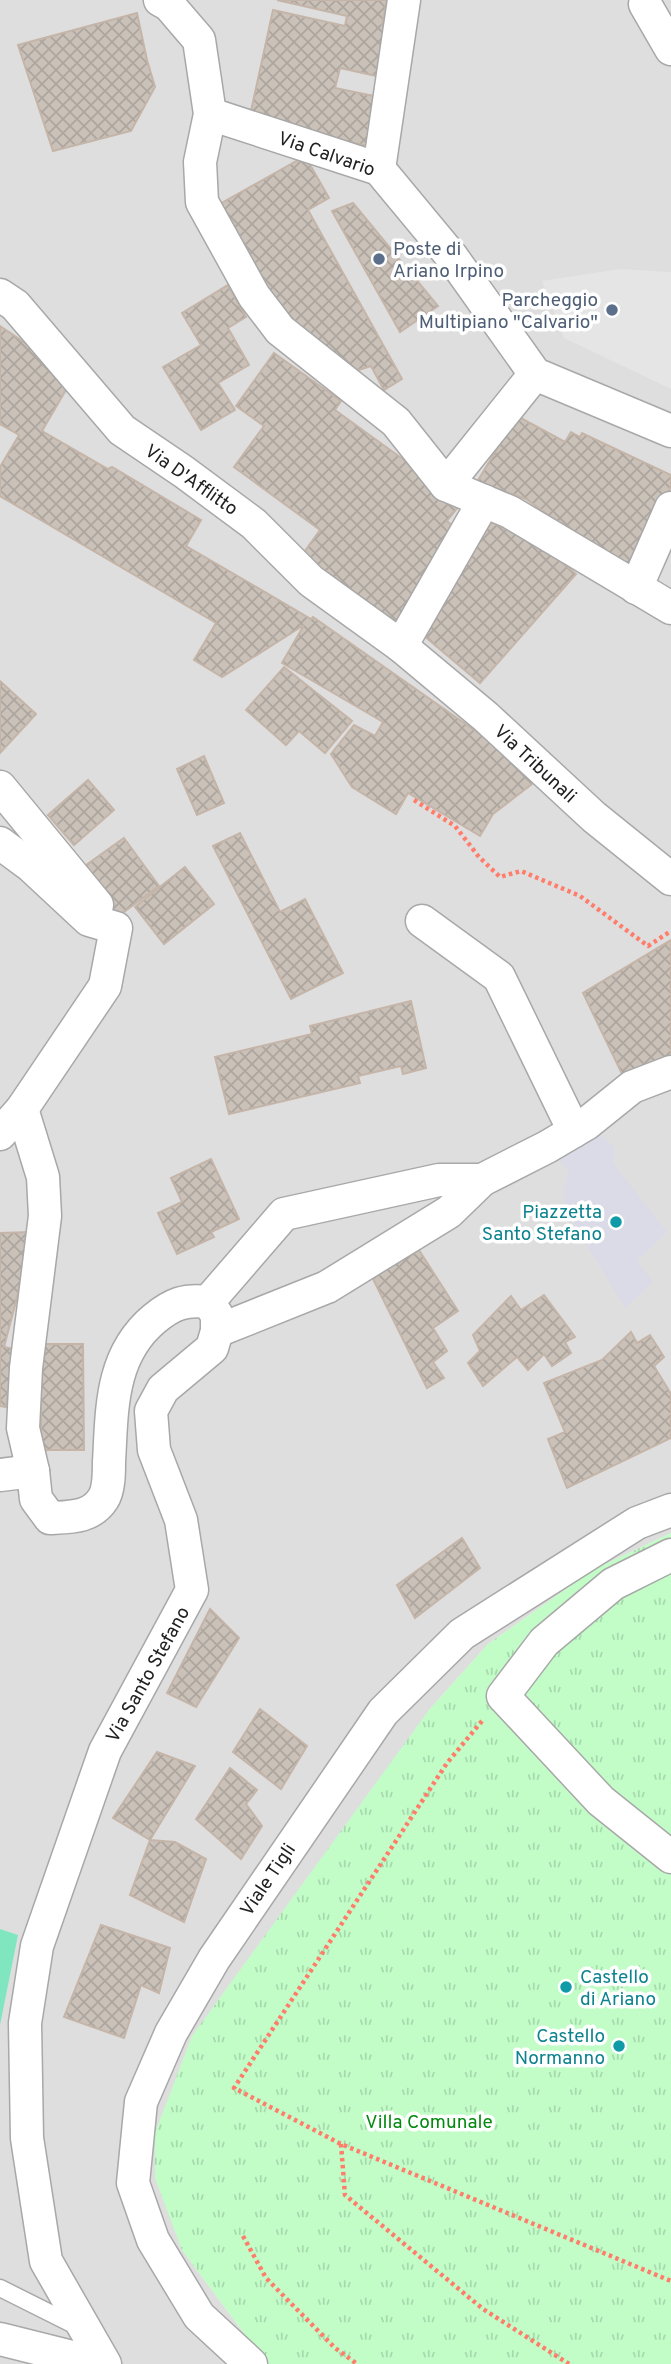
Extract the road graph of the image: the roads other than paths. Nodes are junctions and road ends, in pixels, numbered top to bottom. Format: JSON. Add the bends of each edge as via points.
{"nodes":[{"id":1,"x":404,"y":0,"type":"edge"},
{"id":2,"x":174,"y":6,"type":"edge"},
{"id":3,"x":652,"y":6,"type":"edge"},
{"id":4,"x":671,"y":49,"type":"edge"},
{"id":5,"x":210,"y":114,"type":"junction"},
{"id":6,"x":379,"y":169,"type":"junction"},
{"id":7,"x":0,"y":295,"type":"edge"},
{"id":8,"x":535,"y":374,"type":"junction"},
{"id":9,"x":671,"y":431,"type":"edge"},
{"id":10,"x":446,"y":485,"type":"junction"},
{"id":11,"x":484,"y":501,"type":"junction"},
{"id":12,"x":671,"y":508,"type":"edge"},
{"id":13,"x":636,"y":588,"type":"junction"},
{"id":14,"x":671,"y":608,"type":"edge"},
{"id":15,"x":401,"y":646,"type":"junction"},
{"id":16,"x":0,"y":787,"type":"edge"},
{"id":17,"x":0,"y":844,"type":"edge"},
{"id":18,"x":671,"y":879,"type":"edge"},
{"id":19,"x":422,"y":921,"type":"dead end"},
{"id":20,"x":116,"y":928,"type":"junction"},
{"id":21,"x":671,"y":1072,"type":"edge"},
{"id":22,"x":22,"y":1109,"type":"junction"},
{"id":23,"x":573,"y":1131,"type":"junction"},
{"id":24,"x":0,"y":1134,"type":"edge"},
{"id":25,"x":482,"y":1180,"type":"junction"},
{"id":26,"x":208,"y":1302,"type":"junction"},
{"id":27,"x":217,"y":1331,"type":"junction"},
{"id":28,"x":33,"y":1471,"type":"junction"},
{"id":29,"x":0,"y":1475,"type":"edge"},
{"id":30,"x":671,"y":1510,"type":"edge"},
{"id":31,"x":671,"y":1555,"type":"edge"},
{"id":32,"x":671,"y":1857,"type":"edge"},
{"id":33,"x":0,"y":2288,"type":"edge"},
{"id":34,"x":85,"y":2331,"type":"junction"},
{"id":35,"x":0,"y":2339,"type":"edge"},
{"id":36,"x":103,"y":2364,"type":"edge"},
{"id":37,"x":251,"y":2364,"type":"edge"}],
"edges":[{"from":1,"to":6,"type":"street"},
{"from":2,"to":5,"type":"street","via":[[199,40]]},
{"from":3,"to":4,"type":"street"},
{"from":5,"to":6,"type":"street","name":"Via Calvario"},
{"from":5,"to":10,"type":"street","via":[[200,162],[202,202],[254,296],[280,330],[396,422]]},
{"from":6,"to":8,"type":"street","name":"Via Calvario","via":[[452,257]]},
{"from":7,"to":15,"type":"street","name":"Via D'Afflitto","via":[[15,305],[122,430],[254,524],[311,581]]},
{"from":8,"to":9,"type":"street"},
{"from":8,"to":10,"type":"street"},
{"from":10,"to":11,"type":"street"},
{"from":11,"to":13,"type":"street"},
{"from":11,"to":15,"type":"street"},
{"from":12,"to":13,"type":"street"},
{"from":13,"to":14,"type":"street"},
{"from":15,"to":18,"type":"street","name":"Via Tribunali"},
{"from":16,"to":20,"type":"street"},
{"from":17,"to":20,"type":"street","via":[[89,920]]},
{"from":19,"to":23,"type":"street","via":[[499,977]]},
{"from":20,"to":22,"type":"street","via":[[105,986]]},
{"from":21,"to":23,"type":"street","via":[[632,1087]]},
{"from":22,"to":24,"type":"street"},
{"from":22,"to":28,"type":"street","via":[[43,1177],[45,1216],[23,1428]]},
{"from":23,"to":25,"type":"street"},
{"from":25,"to":26,"type":"street","via":[[439,1180],[284,1214]]},
{"from":25,"to":27,"type":"street","via":[[449,1212],[327,1287]]},
{"from":26,"to":27,"type":"street","via":[[217,1315]]},
{"from":26,"to":28,"type":"street","via":[[190,1299],[166,1310],[140,1332],[129,1350],[111,1403],[104,1498],[89,1514],[50,1518],[36,1499]]},
{"from":27,"to":34,"type":"street","name":"Via Santo Stefano","via":[[212,1348],[163,1389],[151,1411],[154,1450],[181,1520],[192,1590],[105,1751],[37,1946],[24,2023],[27,2138],[46,2261]]},
{"from":28,"to":29,"type":"street"},
{"from":30,"to":37,"type":"street","name":"Viale Tigli","via":[[637,1524],[462,1634],[383,1712],[221,1948],[172,2033],[141,2102],[133,2183],[153,2240],[199,2316]]},
{"from":31,"to":32,"type":"street","via":[[613,1584],[544,1642],[503,1696],[601,1801]]},
{"from":33,"to":34,"type":"lane"},
{"from":34,"to":36,"type":"street","name":"Via Santo Stefano"},
{"from":35,"to":36,"type":"street"}]}
